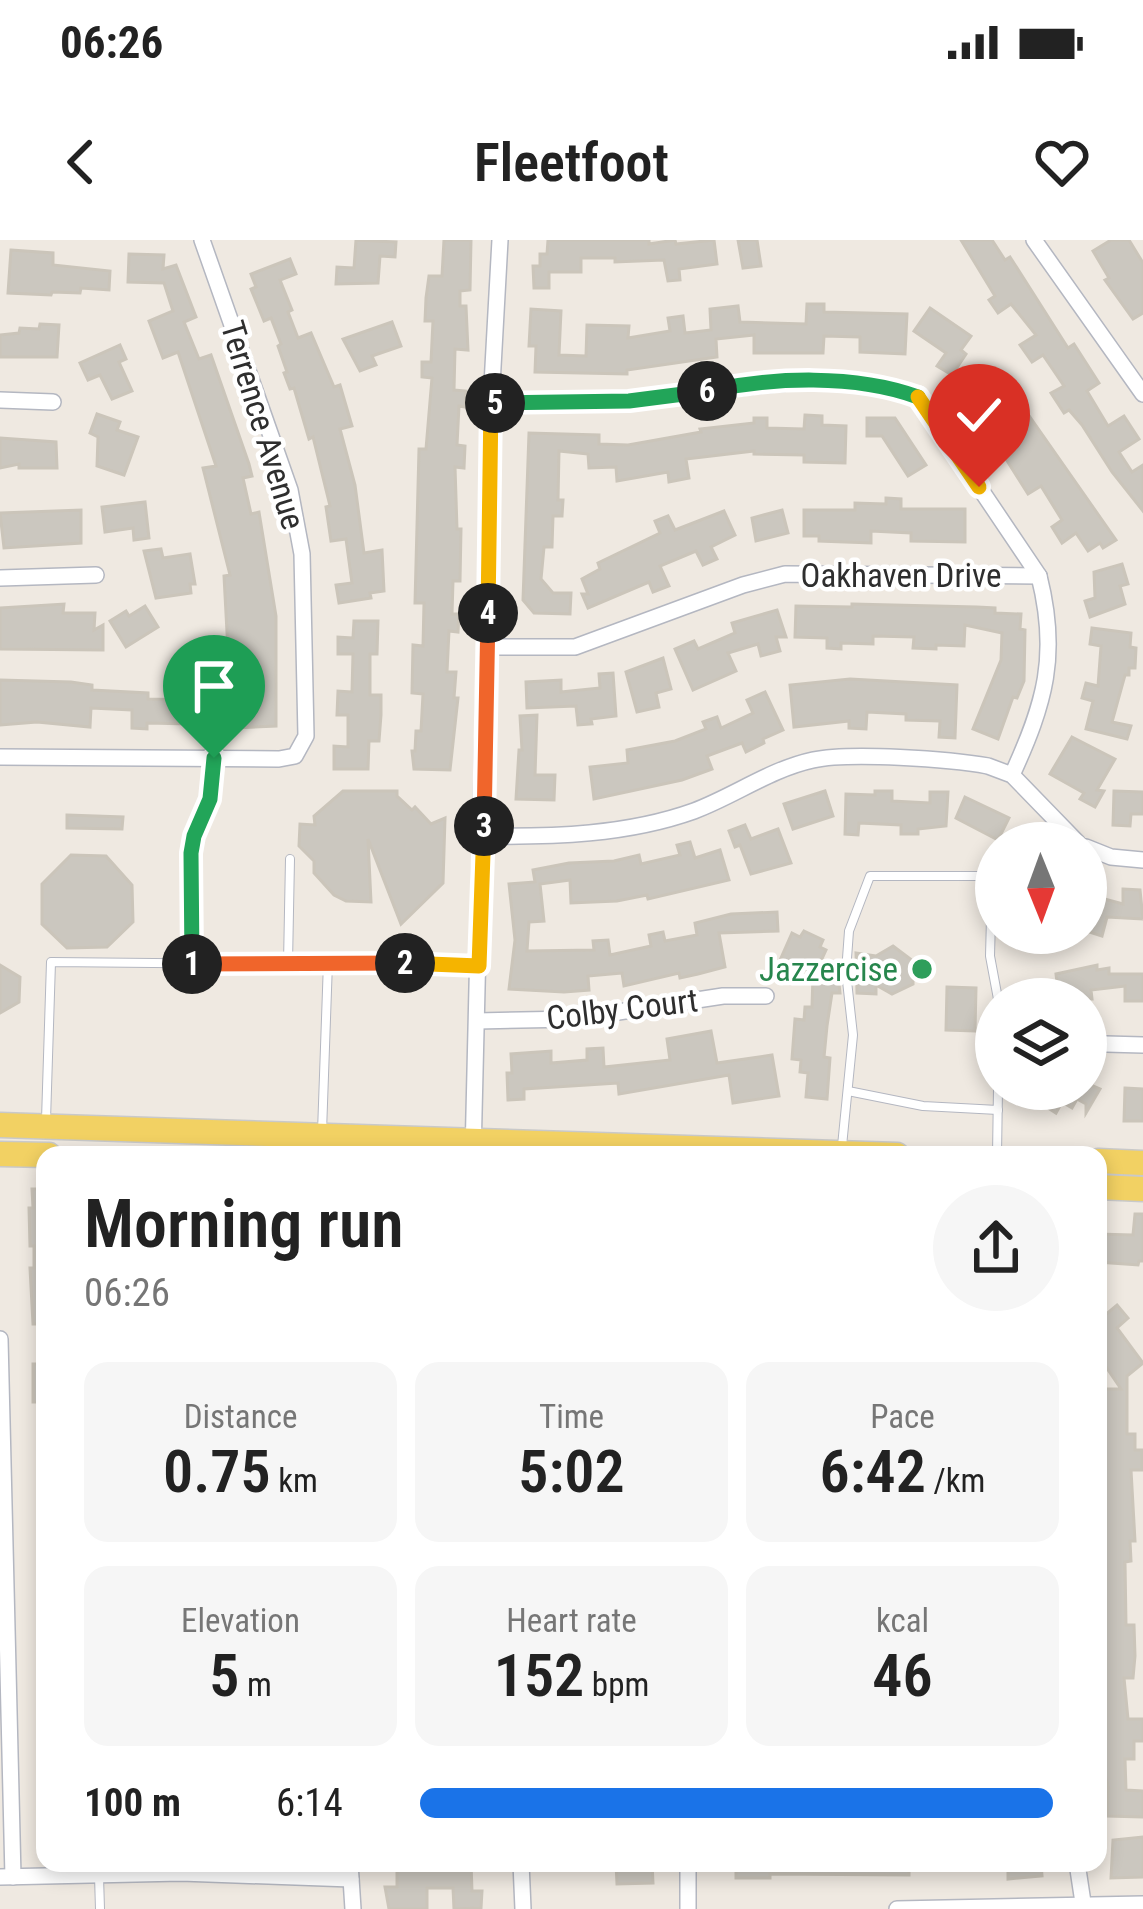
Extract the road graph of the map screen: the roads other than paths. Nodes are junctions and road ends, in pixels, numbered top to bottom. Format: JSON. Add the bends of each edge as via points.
{"nodes":[{"id":1,"x":202,"y":240,"type":"edge"},
{"id":2,"x":500,"y":240,"type":"edge"},
{"id":3,"x":1034,"y":240,"type":"edge"},
{"id":4,"x":1143,"y":394,"type":"edge"},
{"id":5,"x":0,"y":400,"type":"edge"},
{"id":6,"x":53,"y":401,"type":"dead end"},
{"id":7,"x":491,"y":403,"type":"junction"},
{"id":8,"x":96,"y":575,"type":"dead end"},
{"id":9,"x":1039,"y":576,"type":"junction"},
{"id":10,"x":0,"y":578,"type":"edge"},
{"id":11,"x":488,"y":647,"type":"junction"},
{"id":12,"x":0,"y":757,"type":"edge"},
{"id":13,"x":214,"y":758,"type":"junction"},
{"id":14,"x":1012,"y":775,"type":"junction"},
{"id":15,"x":1059,"y":822,"type":"edge"},
{"id":16,"x":484,"y":836,"type":"junction"},
{"id":17,"x":1107,"y":855,"type":"edge"},
{"id":18,"x":290,"y":859,"type":"dead end"},
{"id":19,"x":1143,"y":860,"type":"edge"},
{"id":20,"x":328,"y":962,"type":"junction"},
{"id":21,"x":288,"y":963,"type":"junction"},
{"id":22,"x":189,"y":964,"type":"junction"},
{"id":23,"x":479,"y":966,"type":"junction"},
{"id":24,"x":994,"y":978,"type":"edge"},
{"id":25,"x":766,"y":996,"type":"dead end"},
{"id":26,"x":477,"y":1021,"type":"junction"},
{"id":27,"x":1107,"y":1044,"type":"edge"},
{"id":28,"x":1143,"y":1045,"type":"edge"},
{"id":29,"x":848,"y":1091,"type":"junction"},
{"id":30,"x":975,"y":1109,"type":"edge"},
{"id":31,"x":998,"y":1110,"type":"edge"},
{"id":32,"x":0,"y":1125,"type":"edge"},
{"id":33,"x":46,"y":1126,"type":"junction"},
{"id":34,"x":322,"y":1134,"type":"junction"},
{"id":35,"x":462,"y":1146,"type":"edge"},
{"id":36,"x":474,"y":1146,"type":"edge"},
{"id":37,"x":853,"y":1146,"type":"edge"},
{"id":38,"x":997,"y":1146,"type":"edge"},
{"id":39,"x":0,"y":1154,"type":"edge"},
{"id":40,"x":36,"y":1155,"type":"edge"},
{"id":41,"x":1107,"y":1161,"type":"edge"},
{"id":42,"x":1143,"y":1162,"type":"edge"},
{"id":43,"x":1107,"y":1187,"type":"edge"},
{"id":44,"x":1143,"y":1189,"type":"edge"},
{"id":45,"x":0,"y":1339,"type":"edge"},
{"id":46,"x":126,"y":1872,"type":"edge"},
{"id":47,"x":351,"y":1872,"type":"edge"},
{"id":48,"x":521,"y":1872,"type":"edge"},
{"id":49,"x":688,"y":1872,"type":"edge"},
{"id":50,"x":1078,"y":1872,"type":"edge"},
{"id":51,"x":99,"y":1874,"type":"junction"},
{"id":52,"x":7,"y":1877,"type":"edge"},
{"id":53,"x":1143,"y":1904,"type":"edge"},
{"id":54,"x":1084,"y":1907,"type":"edge"},
{"id":55,"x":100,"y":1909,"type":"edge"},
{"id":56,"x":353,"y":1909,"type":"edge"},
{"id":57,"x":523,"y":1909,"type":"edge"},
{"id":58,"x":688,"y":1909,"type":"edge"},
{"id":59,"x":897,"y":1909,"type":"edge"}],
"edges":[{"from":1,"to":13,"type":"street","name":"Terrence Avenue","via":[[290,490],[302,554],[306,736],[295,756]]},
{"from":2,"to":7,"type":"street"},
{"from":3,"to":4,"type":"street"},
{"from":5,"to":6,"type":"street"},
{"from":7,"to":9,"type":"street","via":[[629,401],[783,382],[889,386],[919,398]]},
{"from":7,"to":11,"type":"street"},
{"from":8,"to":10,"type":"street"},
{"from":9,"to":11,"type":"street","name":"Oakhaven Drive","via":[[785,574],[575,647]]},
{"from":9,"to":14,"type":"street","via":[[1047,684]]},
{"from":11,"to":16,"type":"street"},
{"from":12,"to":13,"type":"street"},
{"from":13,"to":22,"type":"lane","via":[[191,853]]},
{"from":14,"to":15,"type":"street"},
{"from":14,"to":16,"type":"street","via":[[968,762],[828,757],[656,821],[599,832]]},
{"from":16,"to":23,"type":"street"},
{"from":17,"to":19,"type":"street"},
{"from":18,"to":21,"type":"lane"},
{"from":20,"to":21,"type":"lane"},
{"from":20,"to":23,"type":"lane"},
{"from":20,"to":34,"type":"lane"},
{"from":21,"to":22,"type":"lane"},
{"from":22,"to":33,"type":"lane","via":[[51,962]]},
{"from":23,"to":26,"type":"street"},
{"from":24,"to":29,"type":"lane","via":[[989,876],[870,875],[849,931]]},
{"from":25,"to":26,"type":"street","name":"Colby Court","via":[[573,1019]]},
{"from":26,"to":36,"type":"street"},
{"from":27,"to":28,"type":"street"},
{"from":29,"to":30,"type":"lane"},
{"from":29,"to":37,"type":"lane"},
{"from":31,"to":38,"type":"lane"},
{"from":32,"to":33,"type":"main road"},
{"from":33,"to":34,"type":"main road"},
{"from":34,"to":35,"type":"main road"},
{"from":39,"to":40,"type":"main road"},
{"from":41,"to":42,"type":"main road"},
{"from":43,"to":44,"type":"main road"},
{"from":45,"to":52,"type":"street"},
{"from":46,"to":51,"type":"street"},
{"from":47,"to":56,"type":"street"},
{"from":48,"to":57,"type":"street"},
{"from":49,"to":58,"type":"street"},
{"from":50,"to":54,"type":"street"},
{"from":51,"to":52,"type":"street"},
{"from":51,"to":55,"type":"lane"},
{"from":53,"to":54,"type":"street"},
{"from":54,"to":59,"type":"street"}]}
